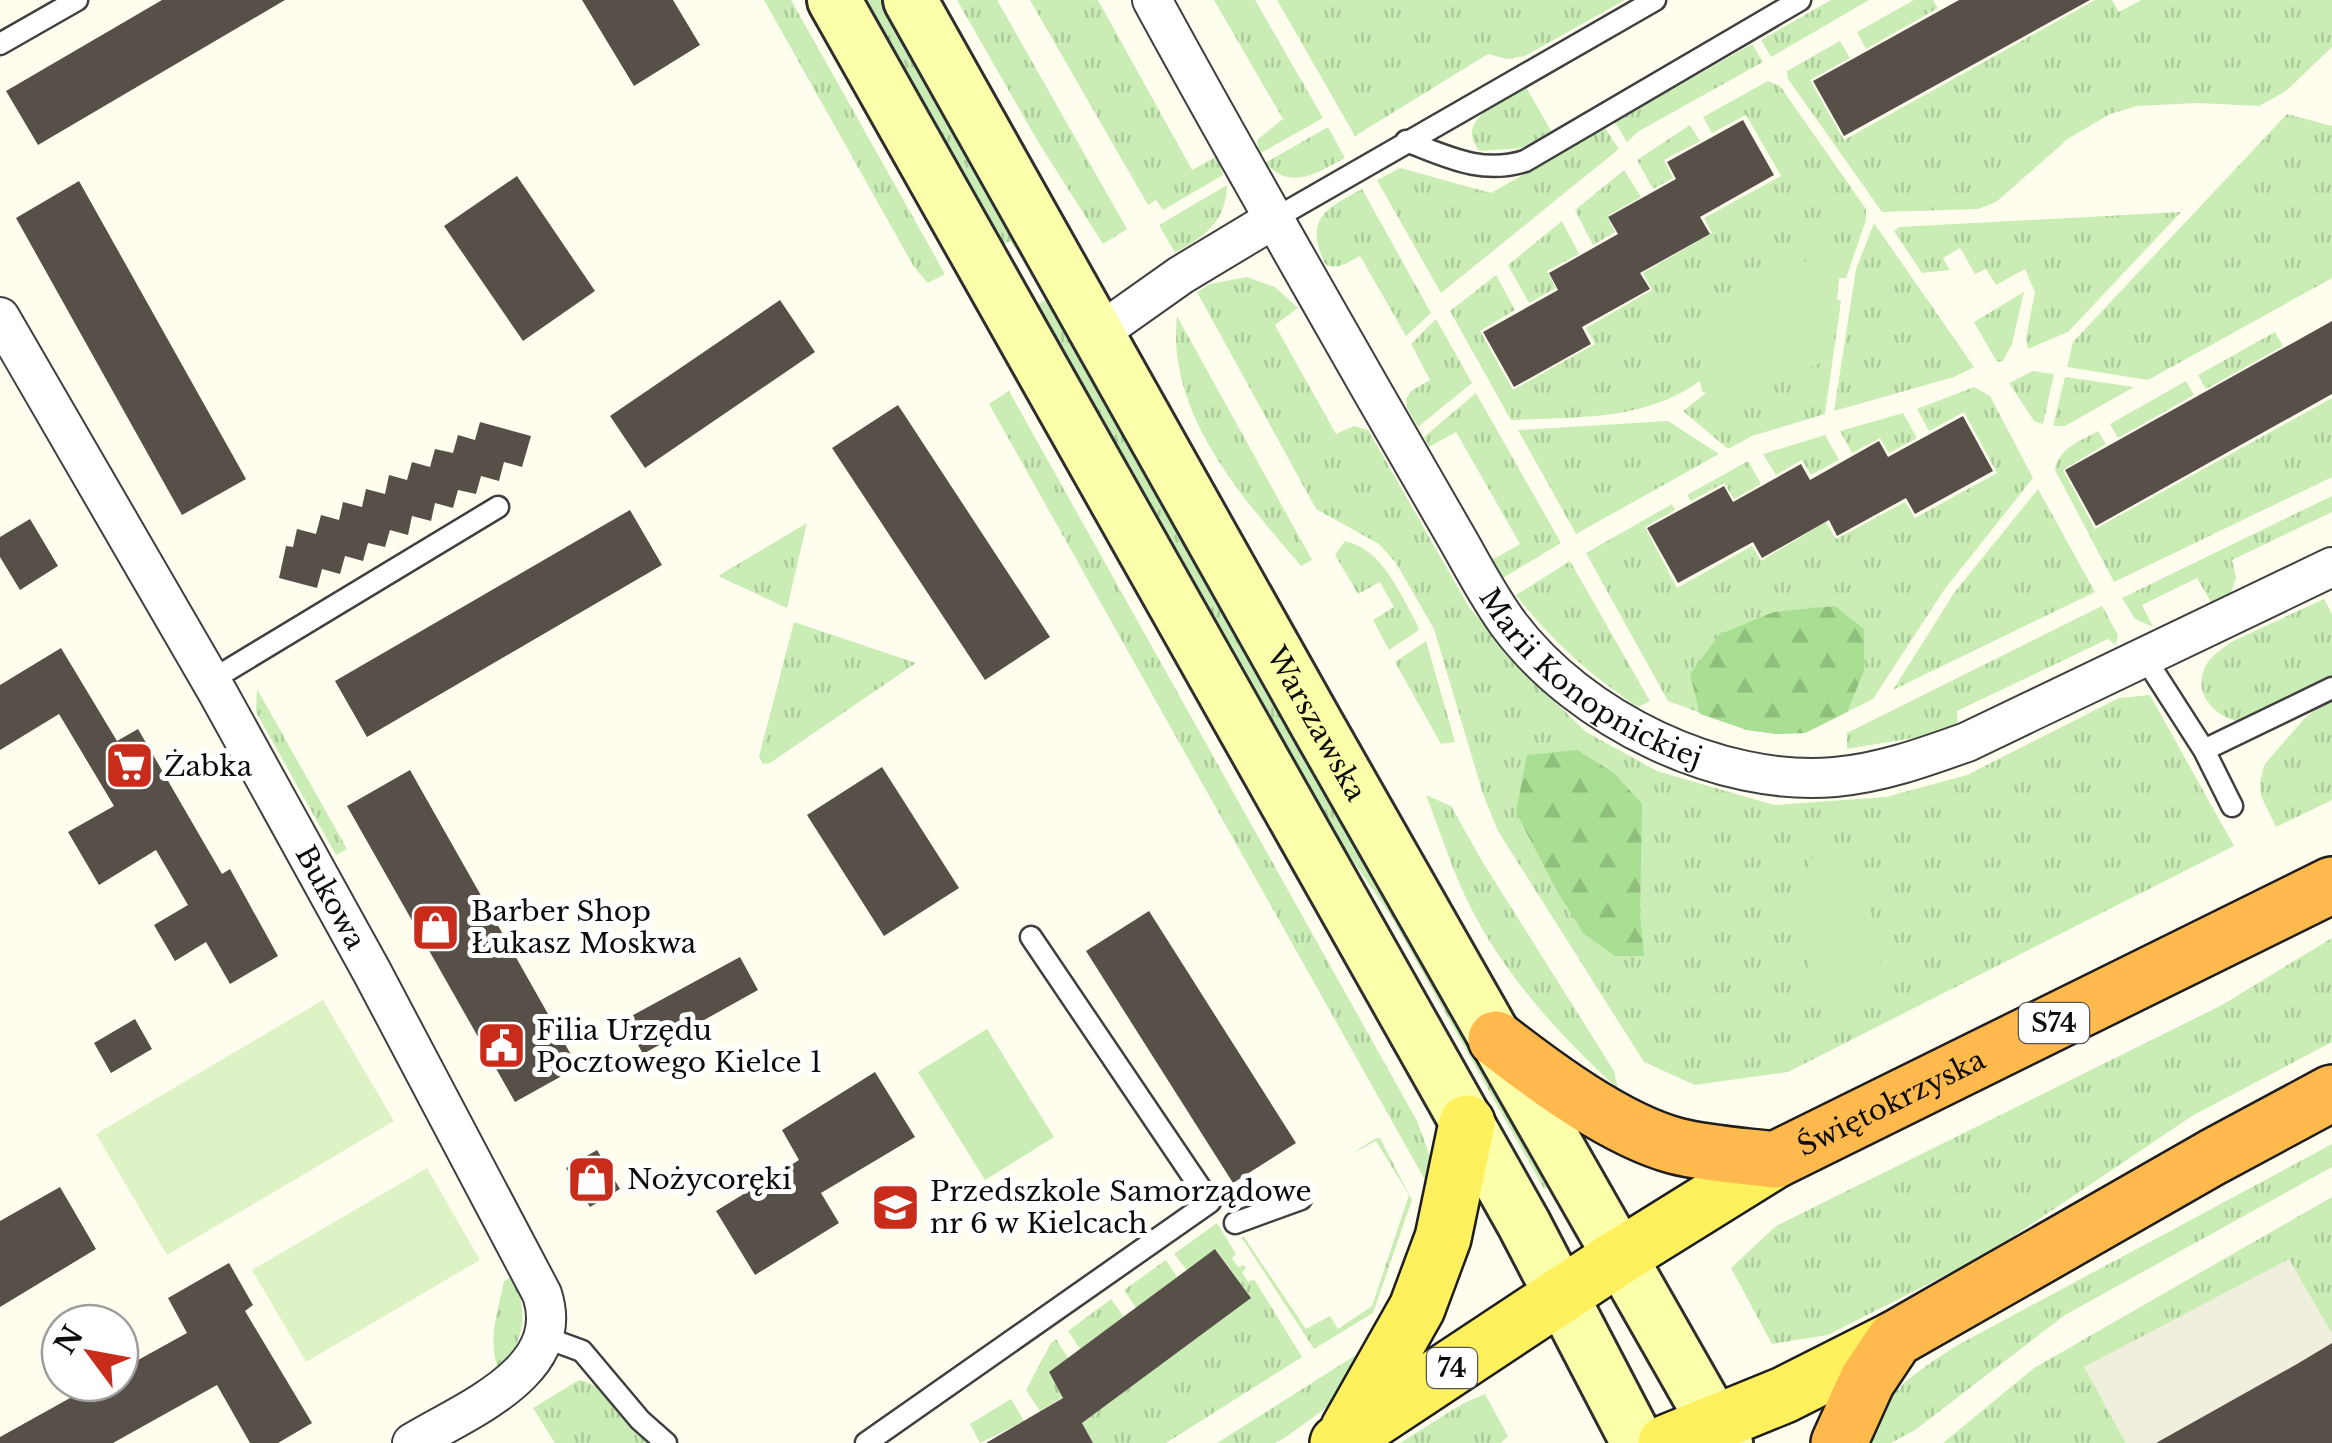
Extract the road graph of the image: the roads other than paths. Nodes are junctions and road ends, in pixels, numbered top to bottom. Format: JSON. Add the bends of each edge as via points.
{"nodes":[{"id":1,"x":77,"y":0,"type":"edge"},
{"id":2,"x":834,"y":0,"type":"edge"},
{"id":3,"x":910,"y":0,"type":"edge"},
{"id":4,"x":1152,"y":0,"type":"edge"},
{"id":5,"x":1655,"y":0,"type":"edge"},
{"id":6,"x":1800,"y":0,"type":"edge"},
{"id":7,"x":0,"y":44,"type":"edge"},
{"id":8,"x":1406,"y":141,"type":"junction"},
{"id":9,"x":1274,"y":219,"type":"junction"},
{"id":10,"x":0,"y":317,"type":"edge"},
{"id":11,"x":1099,"y":334,"type":"junction"},
{"id":12,"x":498,"y":507,"type":"dead end"},
{"id":13,"x":2332,"y":567,"type":"edge"},
{"id":14,"x":2145,"y":658,"type":"junction"},
{"id":15,"x":210,"y":680,"type":"junction"},
{"id":16,"x":2332,"y":688,"type":"edge"},
{"id":17,"x":2204,"y":750,"type":"junction"},
{"id":18,"x":2232,"y":806,"type":"dead end"},
{"id":19,"x":2332,"y":886,"type":"edge"},
{"id":20,"x":1031,"y":937,"type":"dead end"},
{"id":21,"x":1496,"y":1039,"type":"junction"},
{"id":22,"x":2332,"y":1093,"type":"edge"},
{"id":23,"x":1467,"y":1123,"type":"junction"},
{"id":24,"x":1775,"y":1160,"type":"junction"},
{"id":25,"x":1301,"y":1199,"type":"dead end"},
{"id":26,"x":1235,"y":1222,"type":"dead end"},
{"id":27,"x":1619,"y":1257,"type":"junction"},
{"id":28,"x":1562,"y":1296,"type":"junction"},
{"id":29,"x":544,"y":1336,"type":"junction"},
{"id":30,"x":1895,"y":1339,"type":"junction"},
{"id":31,"x":1702,"y":1437,"type":"edge"},
{"id":32,"x":1340,"y":1442,"type":"edge"},
{"id":33,"x":412,"y":1443,"type":"edge"},
{"id":34,"x":666,"y":1443,"type":"edge"},
{"id":35,"x":866,"y":1443,"type":"edge"},
{"id":36,"x":1638,"y":1443,"type":"edge"},
{"id":37,"x":1839,"y":1443,"type":"edge"}],
"edges":[{"from":1,"to":7,"type":"lane"},
{"from":2,"to":23,"type":"main road"},
{"from":3,"to":11,"type":"main road","name":"Warszawska"},
{"from":4,"to":9,"type":"street","name":"Marii Konopnickiej"},
{"from":5,"to":8,"type":"lane"},
{"from":6,"to":8,"type":"lane","via":[[1524,161],[1476,166]]},
{"from":8,"to":9,"type":"lane"},
{"from":9,"to":11,"type":"street"},
{"from":9,"to":14,"type":"street","name":"Marii Konopnickiej","via":[[1510,627],[1568,684],[1634,729],[1724,766],[1792,778],[1837,776],[1968,742]]},
{"from":10,"to":15,"type":"street","name":"Bukowa"},
{"from":11,"to":21,"type":"main road","name":"Warszawska"},
{"from":12,"to":15,"type":"lane"},
{"from":13,"to":14,"type":"street","name":"Marii Konopnickiej"},
{"from":14,"to":17,"type":"lane"},
{"from":15,"to":29,"type":"street","name":"Bukowa","via":[[531,1271],[545,1305]]},
{"from":16,"to":17,"type":"lane"},
{"from":17,"to":18,"type":"lane"},
{"from":19,"to":24,"type":"highway","name":"Świętokrzyska","number":"S74"},
{"from":20,"to":35,"type":"lane","via":[[1210,1202]]},
{"from":21,"to":24,"type":"highway","via":[[1548,1080],[1648,1135],[1700,1151]]},
{"from":21,"to":27,"type":"main road","name":"Warszawska"},
{"from":22,"to":30,"type":"highway"},
{"from":23,"to":28,"type":"main road"},
{"from":23,"to":32,"type":"main road","via":[[1427,1283]]},
{"from":24,"to":27,"type":"main road","name":"Świętokrzyska","number":"74"},
{"from":25,"to":26,"type":"lane"},
{"from":27,"to":28,"type":"main road","number":"74"},
{"from":27,"to":31,"type":"main road","name":"Warszawska"},
{"from":28,"to":32,"type":"main road","number":"74"},
{"from":28,"to":36,"type":"main road"},
{"from":29,"to":33,"type":"street","via":[[520,1376]]},
{"from":29,"to":34,"type":"lane","via":[[582,1351]]},
{"from":30,"to":31,"type":"main road"},
{"from":30,"to":37,"type":"highway","via":[[1866,1381]]}]}
